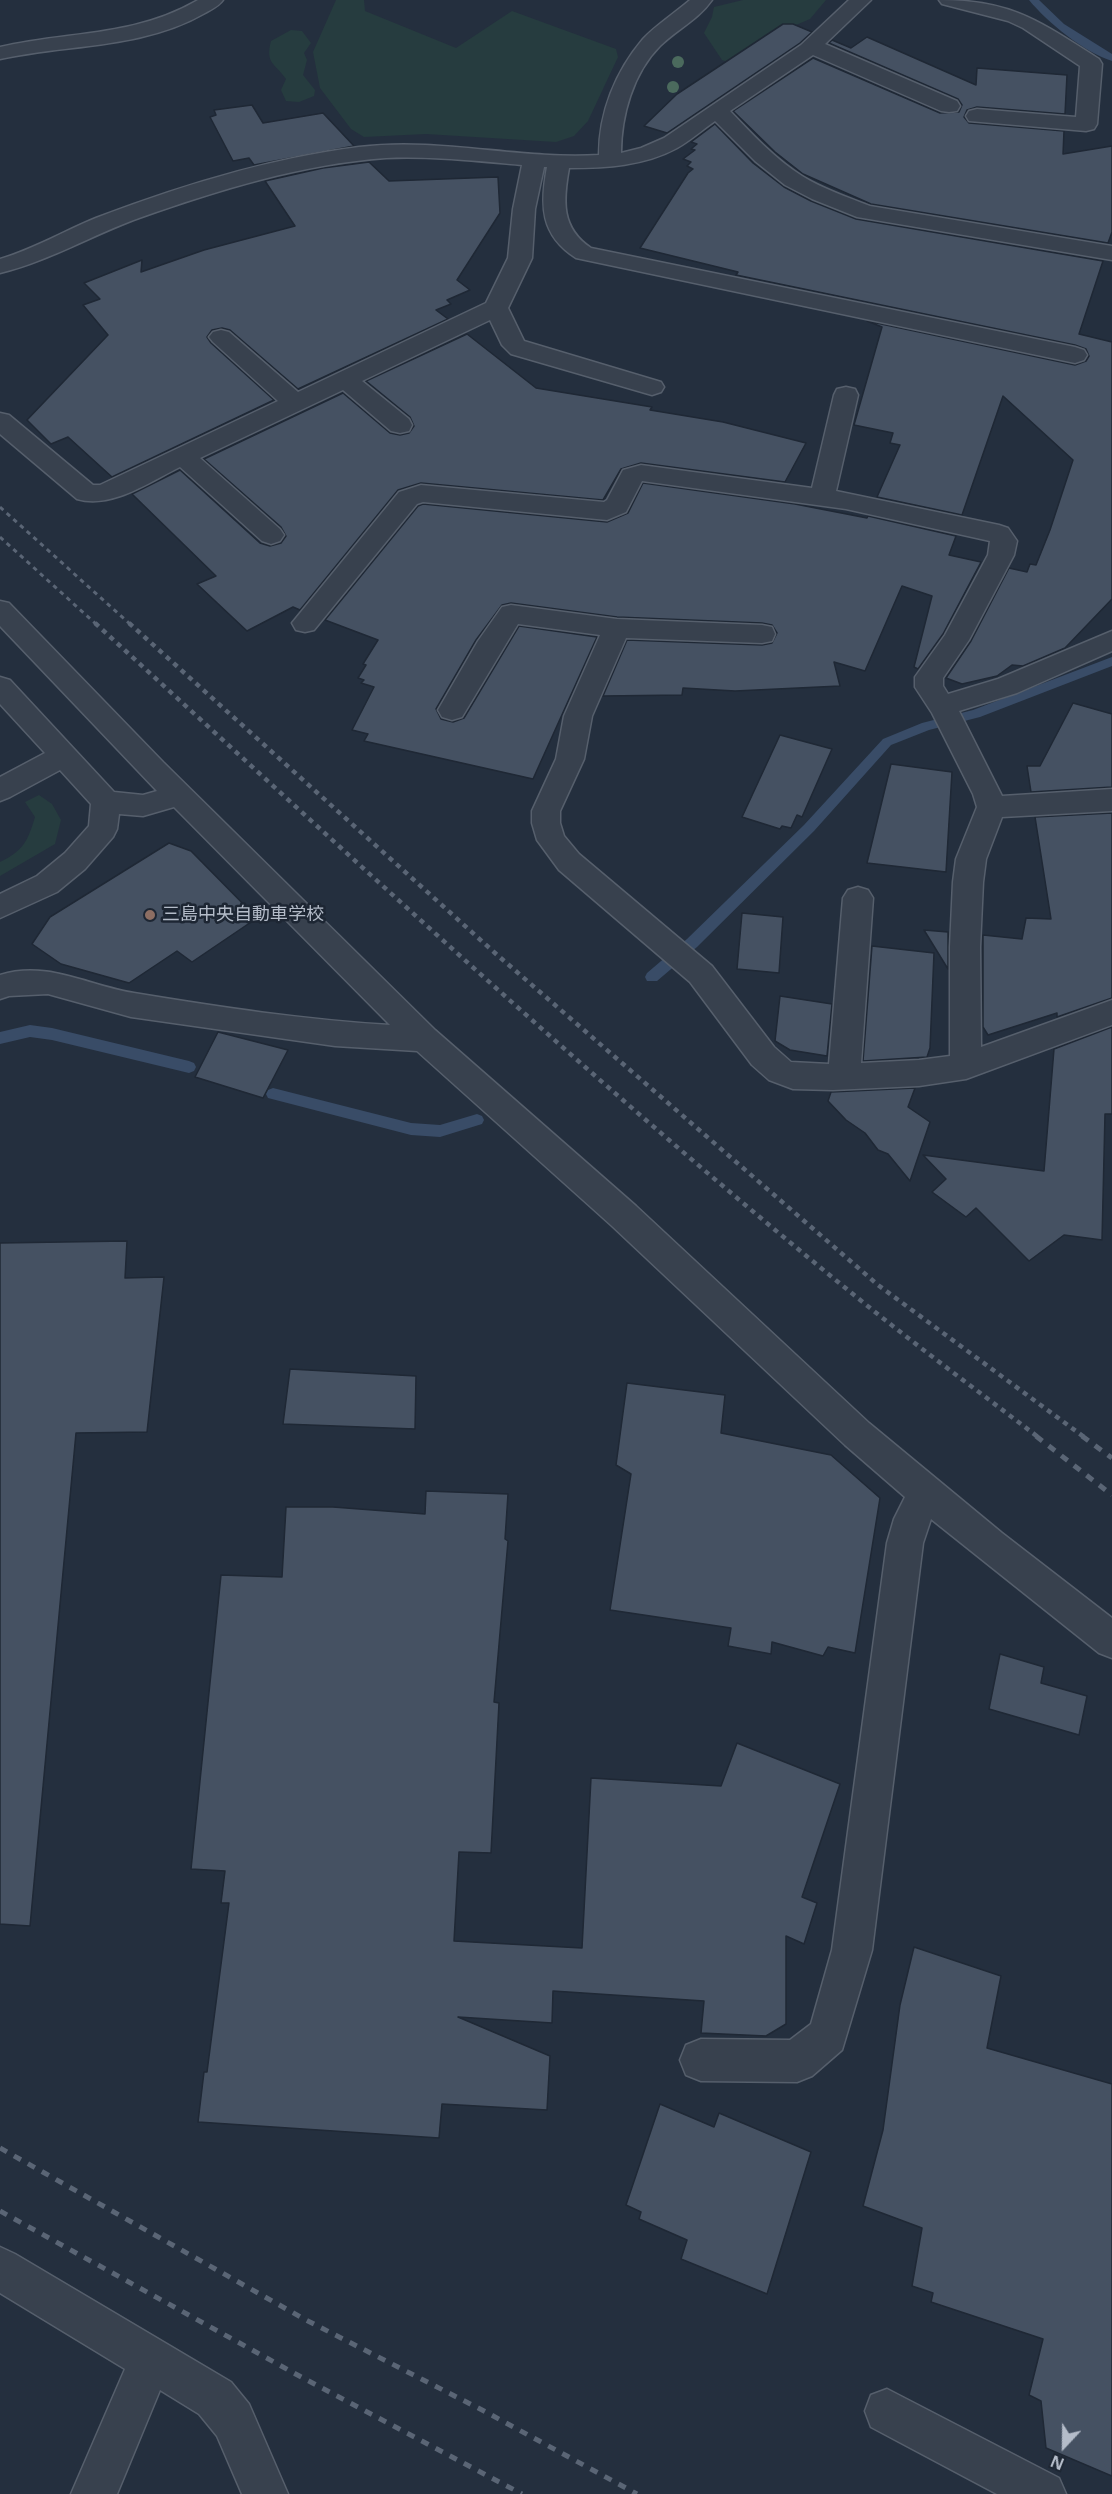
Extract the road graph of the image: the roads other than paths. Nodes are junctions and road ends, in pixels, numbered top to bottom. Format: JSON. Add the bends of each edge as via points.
{"nodes":[{"id":1,"x":213,"y":0,"type":"edge"},
{"id":2,"x":702,"y":0,"type":"edge"},
{"id":3,"x":861,"y":0,"type":"edge"},
{"id":4,"x":949,"y":0,"type":"edge"},
{"id":5,"x":811,"y":46,"type":"junction"},
{"id":6,"x":0,"y":53,"type":"edge"},
{"id":7,"x":949,"y":106,"type":"dead end"},
{"id":8,"x":717,"y":111,"type":"junction"},
{"id":9,"x":977,"y":116,"type":"dead end"},
{"id":10,"x":610,"y":159,"type":"junction"},
{"id":11,"x":534,"y":160,"type":"junction"},
{"id":12,"x":559,"y":160,"type":"junction"},
{"id":13,"x":1112,"y":254,"type":"edge"},
{"id":14,"x":0,"y":266,"type":"edge"},
{"id":15,"x":496,"y":308,"type":"junction"},
{"id":16,"x":221,"y":337,"type":"dead end"},
{"id":17,"x":1075,"y":355,"type":"dead end"},
{"id":18,"x":345,"y":379,"type":"junction"},
{"id":19,"x":652,"y":387,"type":"dead end"},
{"id":20,"x":846,"y":395,"type":"dead end"},
{"id":21,"x":296,"y":403,"type":"junction"},
{"id":22,"x":0,"y":421,"type":"edge"},
{"id":23,"x":400,"y":424,"type":"dead end"},
{"id":24,"x":183,"y":456,"type":"junction"},
{"id":25,"x":822,"y":498,"type":"junction"},
{"id":26,"x":271,"y":535,"type":"dead end"},
{"id":27,"x":0,"y":610,"type":"edge"},
{"id":28,"x":305,"y":623,"type":"dead end"},
{"id":29,"x":617,"y":628,"type":"junction"},
{"id":30,"x":762,"y":634,"type":"dead end"},
{"id":31,"x":1112,"y":639,"type":"edge"},
{"id":32,"x":1,"y":690,"type":"edge"},
{"id":33,"x":942,"y":707,"type":"junction"},
{"id":34,"x":452,"y":710,"type":"dead end"},
{"id":35,"x":64,"y":755,"type":"junction"},
{"id":36,"x":0,"y":790,"type":"edge"},
{"id":37,"x":177,"y":793,"type":"junction"},
{"id":38,"x":1112,"y":800,"type":"edge"},
{"id":39,"x":106,"y":801,"type":"junction"},
{"id":40,"x":991,"y":807,"type":"junction"},
{"id":41,"x":858,"y":898,"type":"dead end"},
{"id":42,"x":0,"y":907,"type":"edge"},
{"id":43,"x":0,"y":987,"type":"edge"},
{"id":44,"x":1112,"y":1012,"type":"edge"},
{"id":45,"x":424,"y":1039,"type":"junction"},
{"id":46,"x":966,"y":1066,"type":"junction"},
{"id":47,"x":844,"y":1077,"type":"junction"},
{"id":48,"x":927,"y":1492,"type":"junction"},
{"id":49,"x":1112,"y":1640,"type":"edge"},
{"id":50,"x":701,"y":2060,"type":"dead end"},
{"id":51,"x":0,"y":2269,"type":"edge"},
{"id":52,"x":151,"y":2359,"type":"junction"},
{"id":53,"x":887,"y":2411,"type":"dead end"},
{"id":54,"x":94,"y":2494,"type":"edge"},
{"id":55,"x":265,"y":2494,"type":"edge"},
{"id":56,"x":1043,"y":2494,"type":"edge"}],
"edges":[{"from":1,"to":6,"type":"street","via":[[182,19],[122,37],[47,43]]},
{"from":2,"to":10,"type":"street","via":[[651,43],[631,73],[615,108]]},
{"from":3,"to":5,"type":"street"},
{"from":4,"to":9,"type":"street","via":[[1015,17],[1091,64],[1086,124]]},
{"from":5,"to":7,"type":"street"},
{"from":5,"to":8,"type":"street"},
{"from":8,"to":10,"type":"street","via":[[677,141],[644,155]]},
{"from":8,"to":13,"type":"street","via":[[793,179],[865,213]]},
{"from":10,"to":12,"type":"street"},
{"from":11,"to":12,"type":"street"},
{"from":11,"to":14,"type":"street","via":[[442,152],[370,153],[262,172],[176,197]]},
{"from":11,"to":15,"type":"street","via":[[520,258]]},
{"from":12,"to":17,"type":"street","via":[[552,198],[556,219],[564,237],[584,253]]},
{"from":15,"to":18,"type":"street"},
{"from":15,"to":19,"type":"street","via":[[514,345],[520,349]]},
{"from":16,"to":21,"type":"street"},
{"from":18,"to":21,"type":"street"},
{"from":18,"to":23,"type":"street"},
{"from":20,"to":25,"type":"street"},
{"from":21,"to":24,"type":"street"},
{"from":22,"to":24,"type":"street","via":[[86,493],[108,491]]},
{"from":24,"to":26,"type":"street"},
{"from":25,"to":28,"type":"street","via":[[641,473],[632,476],[617,506],[607,511],[413,494]]},
{"from":25,"to":33,"type":"street","via":[[979,529],[999,534],[1004,541],[1001,555],[956,640],[929,677],[929,687]]},
{"from":27,"to":37,"type":"street"},
{"from":29,"to":30,"type":"street"},
{"from":29,"to":34,"type":"street","via":[[511,614]]},
{"from":29,"to":47,"type":"street","via":[[578,716],[570,759],[546,811],[551,840],[569,862],[695,969],[763,1056],[780,1071],[794,1076]]},
{"from":31,"to":33,"type":"street","via":[[1029,680]]},
{"from":32,"to":35,"type":"street"},
{"from":33,"to":40,"type":"street"},
{"from":35,"to":36,"type":"street"},
{"from":35,"to":39,"type":"street"},
{"from":37,"to":39,"type":"street","via":[[145,807]]},
{"from":37,"to":45,"type":"street"},
{"from":38,"to":40,"type":"street"},
{"from":39,"to":42,"type":"street","via":[[103,829],[75,861],[47,884]]},
{"from":40,"to":46,"type":"street","via":[[971,859],[968,882]]},
{"from":41,"to":47,"type":"street"},
{"from":43,"to":45,"type":"street","via":[[48,982],[131,1005],[335,1035]]},
{"from":44,"to":46,"type":"street"},
{"from":45,"to":48,"type":"street","via":[[624,1216],[857,1434]]},
{"from":46,"to":47,"type":"street"},
{"from":48,"to":49,"type":"street"},
{"from":48,"to":50,"type":"street","via":[[912,1519],[905,1544],[852,1950],[828,2036],[797,2061]]},
{"from":51,"to":52,"type":"street"},
{"from":52,"to":54,"type":"street"},
{"from":52,"to":55,"type":"street","via":[[215,2398],[233,2420]]},
{"from":53,"to":56,"type":"street"}]}
